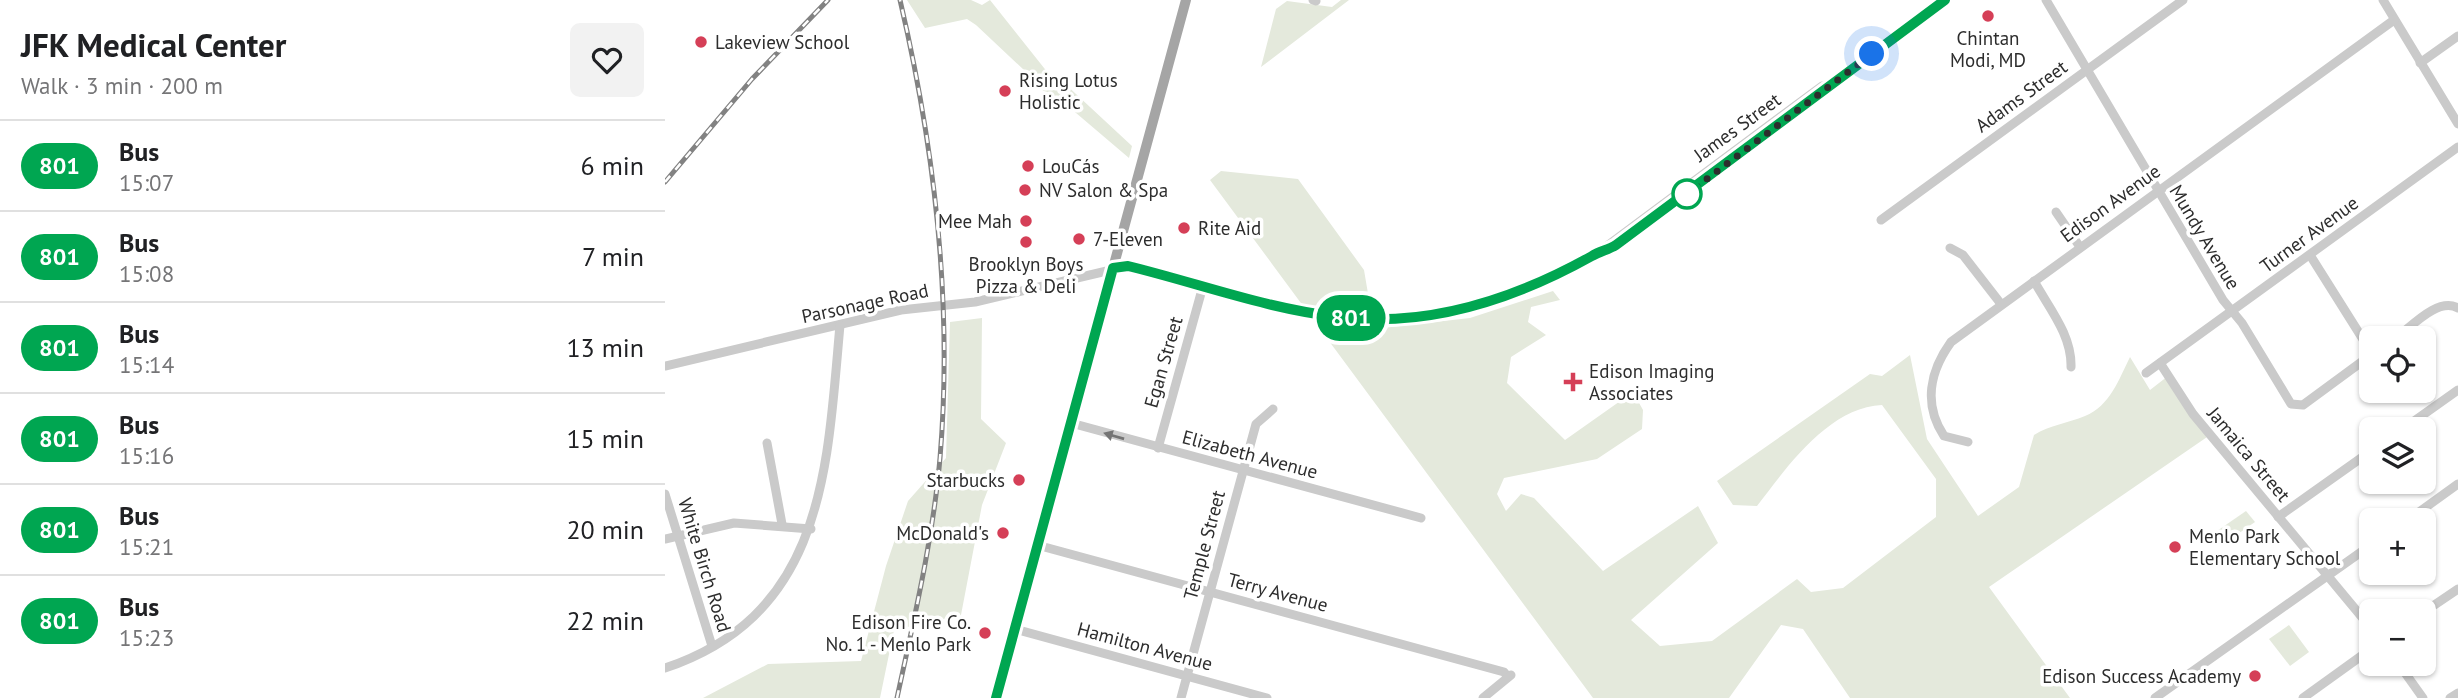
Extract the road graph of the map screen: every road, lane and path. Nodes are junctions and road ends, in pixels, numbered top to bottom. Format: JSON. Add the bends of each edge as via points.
{"nodes":[{"id":1,"x":1186,"y":0,"type":"edge"},
{"id":2,"x":1945,"y":0,"type":"edge"},
{"id":3,"x":2046,"y":0,"type":"edge"},
{"id":4,"x":2183,"y":0,"type":"edge"},
{"id":5,"x":2383,"y":0,"type":"edge"},
{"id":6,"x":2394,"y":20,"type":"junction"},
{"id":7,"x":2458,"y":36,"type":"edge"},
{"id":8,"x":2420,"y":63,"type":"junction"},
{"id":9,"x":2087,"y":69,"type":"junction"},
{"id":10,"x":2458,"y":124,"type":"edge"},
{"id":11,"x":2458,"y":147,"type":"edge"},
{"id":12,"x":2157,"y":191,"type":"junction"},
{"id":13,"x":2056,"y":212,"type":"dead end"},
{"id":14,"x":1881,"y":220,"type":"dead end"},
{"id":15,"x":2080,"y":247,"type":"junction"},
{"id":16,"x":1950,"y":248,"type":"dead end"},
{"id":17,"x":2309,"y":255,"type":"junction"},
{"id":18,"x":1113,"y":268,"type":"junction"},
{"id":19,"x":2034,"y":281,"type":"junction"},
{"id":20,"x":1203,"y":286,"type":"junction"},
{"id":21,"x":2001,"y":304,"type":"junction"},
{"id":22,"x":2458,"y":309,"type":"edge"},
{"id":23,"x":2232,"y":311,"type":"junction"},
{"id":24,"x":840,"y":325,"type":"junction"},
{"id":25,"x":2412,"y":326,"type":"edge"},
{"id":26,"x":2359,"y":335,"type":"edge"},
{"id":27,"x":2160,"y":363,"type":"junction"},
{"id":28,"x":2359,"y":363,"type":"edge"},
{"id":29,"x":665,"y":366,"type":"edge"},
{"id":30,"x":2071,"y":367,"type":"dead end"},
{"id":31,"x":2146,"y":373,"type":"dead end"},
{"id":32,"x":2458,"y":390,"type":"edge"},
{"id":33,"x":1273,"y":409,"type":"dead end"},
{"id":34,"x":2420,"y":417,"type":"edge"},
{"id":35,"x":1071,"y":423,"type":"junction"},
{"id":36,"x":1968,"y":442,"type":"dead end"},
{"id":37,"x":767,"y":443,"type":"dead end"},
{"id":38,"x":1158,"y":447,"type":"junction"},
{"id":39,"x":2359,"y":460,"type":"edge"},
{"id":40,"x":1243,"y":471,"type":"junction"},
{"id":41,"x":2458,"y":484,"type":"edge"},
{"id":42,"x":665,"y":494,"type":"edge"},
{"id":43,"x":2425,"y":508,"type":"edge"},
{"id":44,"x":2278,"y":517,"type":"junction"},
{"id":45,"x":1421,"y":518,"type":"dead end"},
{"id":46,"x":782,"y":524,"type":"junction"},
{"id":47,"x":811,"y":529,"type":"junction"},
{"id":48,"x":676,"y":536,"type":"junction"},
{"id":49,"x":665,"y":539,"type":"edge"},
{"id":50,"x":1037,"y":545,"type":"junction"},
{"id":51,"x":2359,"y":553,"type":"edge"},
{"id":52,"x":2327,"y":576,"type":"junction"},
{"id":53,"x":2458,"y":589,"type":"edge"},
{"id":54,"x":1209,"y":592,"type":"junction"},
{"id":55,"x":2436,"y":604,"type":"edge"},
{"id":56,"x":2359,"y":614,"type":"edge"},
{"id":57,"x":1015,"y":629,"type":"junction"},
{"id":58,"x":712,"y":646,"type":"junction"},
{"id":59,"x":2359,"y":658,"type":"edge"},
{"id":60,"x":665,"y":668,"type":"edge"},
{"id":61,"x":1187,"y":675,"type":"junction"},
{"id":62,"x":2407,"y":676,"type":"edge"},
{"id":63,"x":2458,"y":693,"type":"edge"},
{"id":64,"x":996,"y":698,"type":"edge"},
{"id":65,"x":1181,"y":698,"type":"edge"},
{"id":66,"x":1266,"y":698,"type":"edge"},
{"id":67,"x":1483,"y":698,"type":"edge"},
{"id":68,"x":2155,"y":698,"type":"edge"},
{"id":69,"x":2303,"y":698,"type":"edge"},
{"id":70,"x":2423,"y":698,"type":"edge"},
{"id":71,"x":2451,"y":698,"type":"edge"}],
"edges":[{"from":1,"to":18,"type":"main road"},
{"from":2,"to":20,"type":"street","name":"James Street","via":[[1616,245],[1489,303],[1424,317],[1339,317]]},
{"from":3,"to":9,"type":"street","name":"Mundy Avenue"},
{"from":4,"to":9,"type":"street","name":"Adams Street"},
{"from":5,"to":6,"type":"street"},
{"from":6,"to":8,"type":"street"},
{"from":6,"to":12,"type":"street","name":"Edison Avenue"},
{"from":7,"to":8,"type":"street"},
{"from":8,"to":10,"type":"street"},
{"from":9,"to":12,"type":"street","name":"Mundy Avenue"},
{"from":9,"to":14,"type":"street","name":"Adams Street"},
{"from":11,"to":17,"type":"street","name":"Turner Avenue"},
{"from":12,"to":15,"type":"street","name":"Edison Avenue"},
{"from":12,"to":23,"type":"street","name":"Mundy Avenue"},
{"from":13,"to":15,"type":"street"},
{"from":15,"to":19,"type":"street","name":"Edison Avenue"},
{"from":16,"to":21,"type":"street","via":[[1963,255]]},
{"from":17,"to":23,"type":"street","name":"Turner Avenue"},
{"from":17,"to":26,"type":"street"},
{"from":18,"to":20,"type":"street","name":"James Street","via":[[1128,266]]},
{"from":18,"to":24,"type":"street","name":"Parsonage Road","via":[[975,302],[901,310]]},
{"from":18,"to":35,"type":"main road"},
{"from":19,"to":21,"type":"street","name":"Edison Avenue"},
{"from":19,"to":30,"type":"street","via":[[2067,338]]},
{"from":20,"to":38,"type":"street","name":"Egan Street"},
{"from":21,"to":36,"type":"street","name":"Edison Avenue","via":[[1951,342],[1933,375],[1931,404],[1938,426],[1951,440]]},
{"from":22,"to":25,"type":"street","via":[[2440,306]]},
{"from":23,"to":27,"type":"street","name":"Turner Avenue"},
{"from":23,"to":28,"type":"street","name":"Mundy Avenue","via":[[2293,406],[2303,405]]},
{"from":24,"to":29,"type":"street","name":"Parsonage Road"},
{"from":24,"to":47,"type":"street","via":[[823,486]]},
{"from":27,"to":31,"type":"street","name":"Turner Avenue"},
{"from":27,"to":44,"type":"street","name":"Jamaica Street","via":[[2193,414]]},
{"from":32,"to":34,"type":"street"},
{"from":33,"to":40,"type":"street","name":"Temple Street","via":[[1256,424]]},
{"from":38,"to":35,"type":"street","name":"Elizabeth Avenue","one_way":true},
{"from":35,"to":50,"type":"main road"},
{"from":37,"to":46,"type":"street"},
{"from":38,"to":40,"type":"street","name":"Elizabeth Avenue"},
{"from":39,"to":44,"type":"street"},
{"from":40,"to":45,"type":"street","name":"Elizabeth Avenue"},
{"from":40,"to":54,"type":"street","name":"Temple Street"},
{"from":41,"to":43,"type":"street"},
{"from":42,"to":48,"type":"street","name":"White Birch Road"},
{"from":44,"to":52,"type":"street","name":"Jamaica Street"},
{"from":46,"to":47,"type":"street"},
{"from":46,"to":48,"type":"street","via":[[734,523]]},
{"from":47,"to":58,"type":"street","via":[[764,606]]},
{"from":48,"to":49,"type":"street"},
{"from":48,"to":58,"type":"street","name":"White Birch Road"},
{"from":50,"to":54,"type":"street","name":"Terry Avenue"},
{"from":50,"to":57,"type":"main road"},
{"from":51,"to":52,"type":"street"},
{"from":52,"to":56,"type":"street","name":"Jamaica Street"},
{"from":52,"to":68,"type":"street"},
{"from":53,"to":55,"type":"street"},
{"from":54,"to":61,"type":"street","name":"Temple Street"},
{"from":54,"to":67,"type":"street","name":"Terry Avenue","via":[[1510,676]]},
{"from":57,"to":61,"type":"street","name":"Hamilton Avenue"},
{"from":57,"to":64,"type":"main road"},
{"from":58,"to":60,"type":"street"},
{"from":59,"to":69,"type":"street"},
{"from":61,"to":65,"type":"street","name":"Temple Street"},
{"from":61,"to":66,"type":"street","name":"Hamilton Avenue"},
{"from":62,"to":70,"type":"street"},
{"from":63,"to":71,"type":"street"}]}
